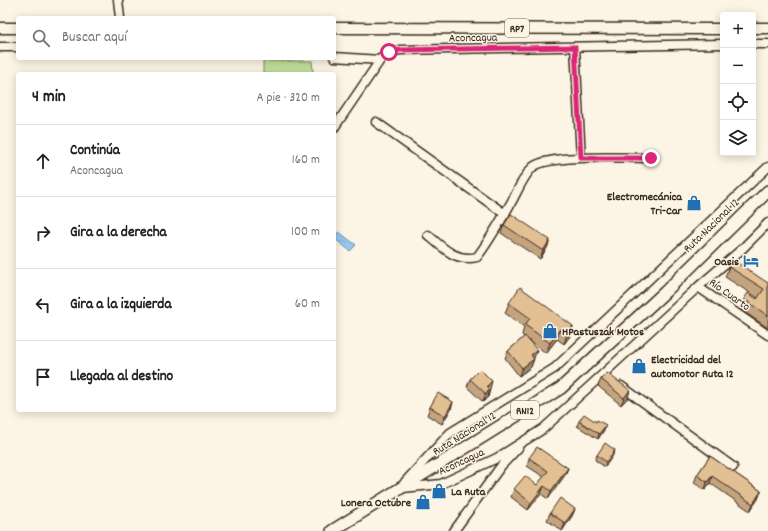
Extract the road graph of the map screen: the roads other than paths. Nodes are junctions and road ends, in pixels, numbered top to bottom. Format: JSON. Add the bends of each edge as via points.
{"nodes":[{"id":1,"x":118,"y":0,"type":"edge"},
{"id":2,"x":120,"y":16,"type":"edge"},
{"id":3,"x":756,"y":24,"type":"edge"},
{"id":4,"x":768,"y":24,"type":"edge"},
{"id":5,"x":720,"y":25,"type":"edge"},
{"id":6,"x":0,"y":28,"type":"edge"},
{"id":7,"x":16,"y":28,"type":"edge"},
{"id":8,"x":336,"y":28,"type":"edge"},
{"id":9,"x":701,"y":28,"type":"junction"},
{"id":10,"x":756,"y":28,"type":"edge"},
{"id":11,"x":768,"y":28,"type":"edge"},
{"id":12,"x":720,"y":29,"type":"edge"},
{"id":13,"x":720,"y":44,"type":"edge"},
{"id":14,"x":756,"y":44,"type":"edge"},
{"id":15,"x":768,"y":44,"type":"edge"},
{"id":16,"x":0,"y":47,"type":"edge"},
{"id":17,"x":16,"y":47,"type":"edge"},
{"id":18,"x":575,"y":47,"type":"junction"},
{"id":19,"x":336,"y":56,"type":"edge"},
{"id":20,"x":380,"y":60,"type":"junction"},
{"id":21,"x":376,"y":122,"type":"dead end"},
{"id":22,"x":336,"y":125,"type":"edge"},
{"id":23,"x":581,"y":158,"type":"junction"},
{"id":24,"x":651,"y":158,"type":"dead end"},
{"id":25,"x":768,"y":167,"type":"edge"},
{"id":26,"x":768,"y":188,"type":"edge"},
{"id":27,"x":768,"y":191,"type":"edge"},
{"id":28,"x":505,"y":214,"type":"junction"},
{"id":29,"x":768,"y":223,"type":"edge"},
{"id":30,"x":428,"y":235,"type":"dead end"},
{"id":31,"x":698,"y":287,"type":"junction"},
{"id":32,"x":639,"y":316,"type":"junction"},
{"id":33,"x":768,"y":335,"type":"edge"},
{"id":34,"x":611,"y":378,"type":"junction"},
{"id":35,"x":525,"y":440,"type":"junction"},
{"id":36,"x":733,"y":467,"type":"dead end"},
{"id":37,"x":399,"y":488,"type":"junction"},
{"id":38,"x":332,"y":531,"type":"edge"},
{"id":39,"x":454,"y":531,"type":"edge"}],
"edges":[{"from":1,"to":2,"type":"street"},
{"from":3,"to":4,"type":"main road"},
{"from":5,"to":9,"type":"main road","number":"RP7"},
{"from":6,"to":7,"type":"main road"},
{"from":8,"to":9,"type":"main road","number":"RP7"},
{"from":9,"to":12,"type":"main road","number":"RP7"},
{"from":10,"to":11,"type":"main road"},
{"from":13,"to":18,"type":"street","name":"Aconcagua"},
{"from":14,"to":15,"type":"street"},
{"from":16,"to":17,"type":"street"},
{"from":18,"to":20,"type":"street","name":"Aconcagua","via":[[400,50],[389,52]]},
{"from":18,"to":23,"type":"street"},
{"from":19,"to":20,"type":"street"},
{"from":20,"to":22,"type":"street","name":"Aconcagua"},
{"from":21,"to":28,"type":"street"},
{"from":23,"to":24,"type":"street"},
{"from":23,"to":28,"type":"street","via":[[545,162],[534,166]]},
{"from":25,"to":37,"type":"street","name":"Aconcagua","via":[[555,368],[450,433]]},
{"from":26,"to":32,"type":"highway","name":"Ruta Nacional 12","number":"RN12","via":[[645,307]]},
{"from":27,"to":32,"type":"highway","name":"Ruta Nacional 12","number":"RN12"},
{"from":28,"to":30,"type":"street","via":[[477,257],[469,259],[451,255]]},
{"from":29,"to":31,"type":"street","name":"Aconcagua","via":[[742,250]]},
{"from":31,"to":33,"type":"street","name":"Río Cuarto"},
{"from":31,"to":34,"type":"street","name":"Aconcagua"},
{"from":32,"to":37,"type":"highway","name":"Ruta Nacional 12","number":"RN12","via":[[561,388]]},
{"from":34,"to":35,"type":"street","name":"Aconcagua"},
{"from":34,"to":36,"type":"street"},
{"from":35,"to":37,"type":"street","name":"Aconcagua","via":[[496,458],[441,484]]},
{"from":35,"to":39,"type":"street","via":[[501,466]]},
{"from":37,"to":38,"type":"highway","name":"Ruta Nacional 12","number":"RN12"}]}
